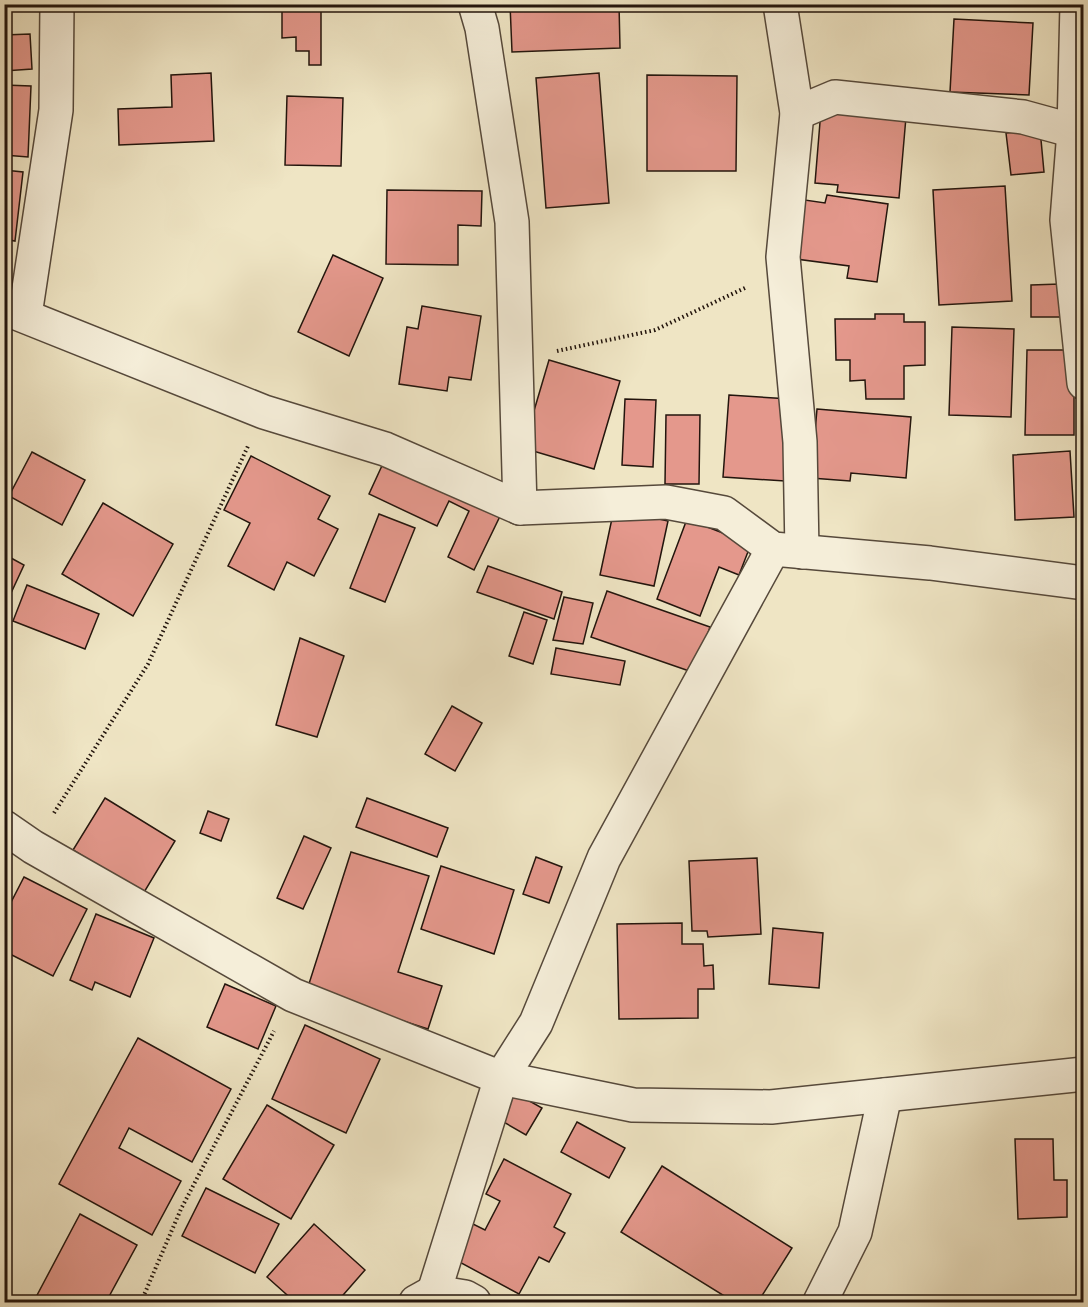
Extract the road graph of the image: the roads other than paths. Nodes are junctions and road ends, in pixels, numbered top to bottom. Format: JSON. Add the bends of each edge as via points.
{"nodes":[{"id":1,"x":475,"y":4,"type":"edge"},
{"id":2,"x":780,"y":4,"type":"edge"},
{"id":3,"x":1077,"y":4,"type":"edge"},
{"id":4,"x":63,"y":6,"type":"edge"},
{"id":5,"x":797,"y":113,"type":"junction"},
{"id":6,"x":1079,"y":131,"type":"edge"},
{"id":7,"x":12,"y":317,"type":"edge"},
{"id":8,"x":1083,"y":383,"type":"edge"},
{"id":9,"x":520,"y":508,"type":"junction"},
{"id":10,"x":787,"y":551,"type":"junction"},
{"id":11,"x":1083,"y":584,"type":"edge"},
{"id":12,"x":4,"y":827,"type":"edge"},
{"id":13,"x":1083,"y":1074,"type":"edge"},
{"id":14,"x":501,"y":1078,"type":"junction"},
{"id":15,"x":885,"y":1095,"type":"junction"},
{"id":16,"x":424,"y":1297,"type":"edge"},
{"id":17,"x":474,"y":1302,"type":"edge"},
{"id":18,"x":820,"y":1302,"type":"edge"}],
"edges":[{"from":1,"to":9,"type":"street","via":[[512,222]]},
{"from":2,"to":5,"type":"street"},
{"from":3,"to":6,"type":"street"},
{"from":4,"to":7,"type":"street","via":[[56,110]]},
{"from":5,"to":6,"type":"street","via":[[836,97],[1023,117]]},
{"from":5,"to":10,"type":"street","via":[[783,257],[800,442]]},
{"from":6,"to":8,"type":"street","via":[[1067,220]]},
{"from":7,"to":9,"type":"street","via":[[264,412],[385,449]]},
{"from":9,"to":10,"type":"street","via":[[666,502],[724,513]]},
{"from":10,"to":11,"type":"street","via":[[930,563]]},
{"from":10,"to":14,"type":"street","via":[[604,858],[536,1023]]},
{"from":12,"to":14,"type":"street","via":[[293,995]]},
{"from":13,"to":15,"type":"street"},
{"from":14,"to":15,"type":"street","via":[[633,1105],[771,1107]]},
{"from":14,"to":16,"type":"street"},
{"from":15,"to":18,"type":"street","via":[[855,1232]]},
{"from":16,"to":17,"type":"street","via":[[465,1297]]}]}
